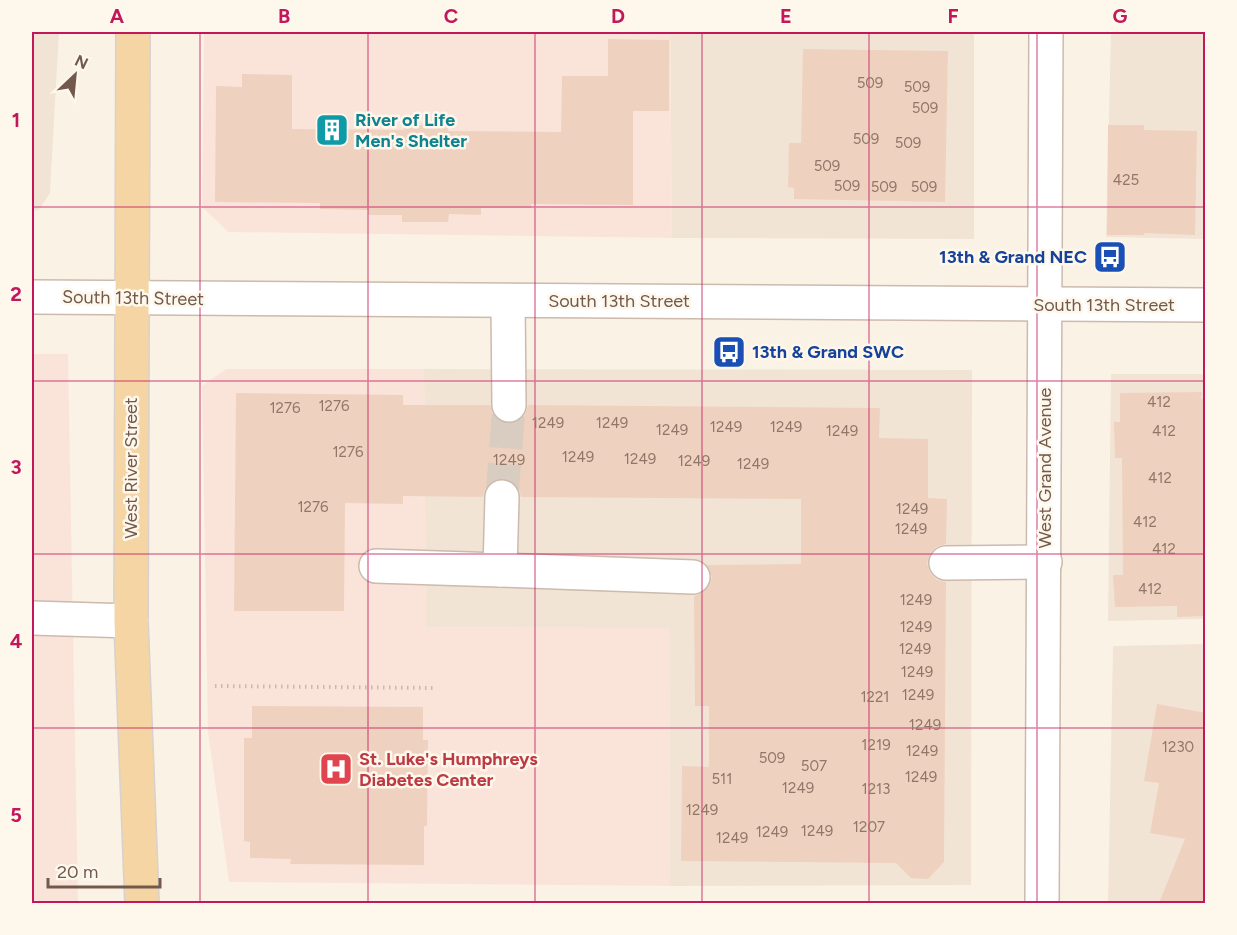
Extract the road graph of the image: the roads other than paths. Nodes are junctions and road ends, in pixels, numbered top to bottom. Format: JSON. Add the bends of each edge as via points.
{"nodes":[{"id":1,"x":133,"y":32,"type":"edge"},
{"id":2,"x":1046,"y":32,"type":"edge"},
{"id":3,"x":32,"y":297,"type":"edge"},
{"id":4,"x":131,"y":298,"type":"junction"},
{"id":5,"x":508,"y":301,"type":"junction"},
{"id":6,"x":1206,"y":305,"type":"edge"},
{"id":7,"x":1045,"y":306,"type":"junction"},
{"id":8,"x":509,"y":405,"type":"tunnel mouth"},
{"id":9,"x":502,"y":497,"type":"tunnel mouth"},
{"id":10,"x":1045,"y":562,"type":"junction"},
{"id":11,"x":946,"y":563,"type":"dead end"},
{"id":12,"x":376,"y":566,"type":"dead end"},
{"id":13,"x":500,"y":570,"type":"junction"},
{"id":14,"x":693,"y":577,"type":"dead end"},
{"id":15,"x":32,"y":618,"type":"edge"},
{"id":16,"x":130,"y":621,"type":"junction"},
{"id":17,"x":142,"y":903,"type":"edge"},
{"id":18,"x":1042,"y":903,"type":"edge"}],
"edges":[{"from":1,"to":4,"type":"main road","name":"West River Street"},
{"from":2,"to":7,"type":"street","name":"West Grand Avenue"},
{"from":3,"to":4,"type":"street","name":"South 13th Street"},
{"from":4,"to":5,"type":"street","name":"South 13th Street"},
{"from":4,"to":16,"type":"main road","name":"West River Street"},
{"from":5,"to":7,"type":"street","name":"South 13th Street"},
{"from":5,"to":8,"type":"street"},
{"from":6,"to":7,"type":"street","name":"South 13th Street"},
{"from":7,"to":10,"type":"street","name":"West Grand Avenue"},
{"from":9,"to":13,"type":"street"},
{"from":10,"to":11,"type":"street"},
{"from":10,"to":18,"type":"street","name":"West Grand Avenue"},
{"from":12,"to":13,"type":"street"},
{"from":13,"to":14,"type":"street"},
{"from":15,"to":16,"type":"street"},
{"from":16,"to":17,"type":"main road","name":"West River Street"}]}
